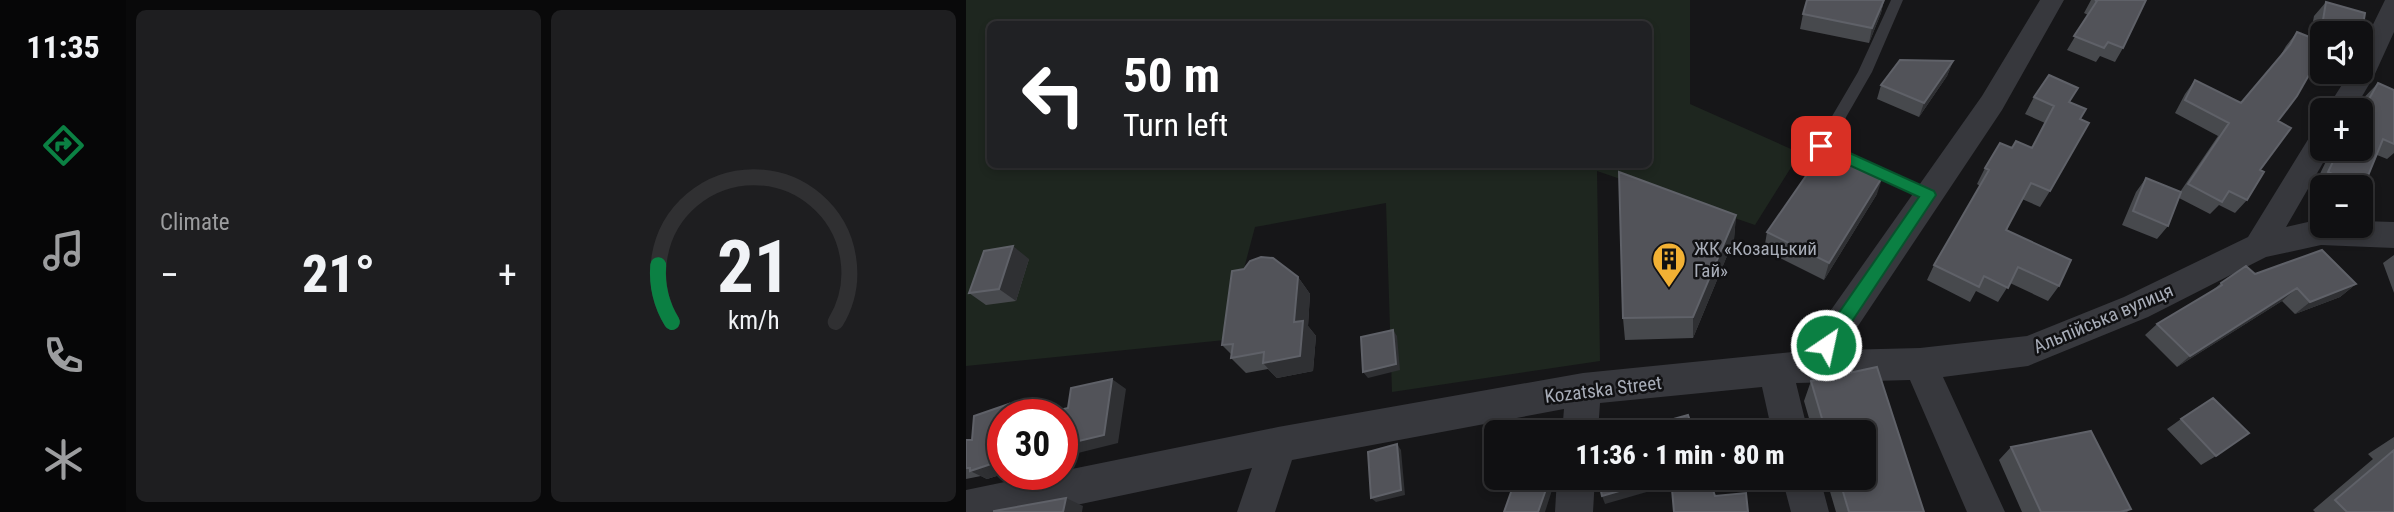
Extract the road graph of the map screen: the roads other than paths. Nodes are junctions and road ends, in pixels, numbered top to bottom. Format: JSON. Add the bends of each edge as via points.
{"nodes":[{"id":1,"x":1897,"y":0,"type":"edge"},
{"id":2,"x":2052,"y":0,"type":"edge"},
{"id":3,"x":2394,"y":5,"type":"edge"},
{"id":4,"x":2347,"y":98,"type":"edge"},
{"id":5,"x":2310,"y":160,"type":"edge"},
{"id":6,"x":1929,"y":195,"type":"junction"},
{"id":7,"x":2394,"y":235,"type":"edge"},
{"id":8,"x":2259,"y":246,"type":"junction"},
{"id":9,"x":1920,"y":363,"type":"junction"},
{"id":10,"x":1812,"y":366,"type":"junction"},
{"id":11,"x":1774,"y":370,"type":"junction"},
{"id":12,"x":1583,"y":389,"type":"junction"},
{"id":13,"x":1581,"y":420,"type":"edge"},
{"id":14,"x":1787,"y":420,"type":"edge"},
{"id":15,"x":1278,"y":445,"type":"junction"},
{"id":16,"x":1575,"y":490,"type":"edge"},
{"id":17,"x":1804,"y":490,"type":"edge"},
{"id":18,"x":966,"y":509,"type":"edge"},
{"id":19,"x":1256,"y":512,"type":"edge"},
{"id":20,"x":1574,"y":512,"type":"edge"},
{"id":21,"x":1810,"y":512,"type":"edge"},
{"id":22,"x":1986,"y":512,"type":"edge"}],
"edges":[{"from":1,"to":6,"type":"lane","via":[[1865,72],[1821,147]]},
{"from":2,"to":6,"type":"street","via":[[1992,103]]},
{"from":3,"to":4,"type":"street"},
{"from":5,"to":8,"type":"street"},
{"from":6,"to":10,"type":"street"},
{"from":7,"to":8,"type":"street","name":"Альпійська вулиця","via":[[2321,232]]},
{"from":8,"to":9,"type":"street","name":"Альпійська вулиця","via":[[2136,307],[2028,351]]},
{"from":9,"to":10,"type":"street","name":"Альпійська вулиця"},
{"from":9,"to":22,"type":"street"},
{"from":10,"to":11,"type":"street","name":"Kozatska Street"},
{"from":11,"to":12,"type":"street","name":"Kozatska Street"},
{"from":11,"to":14,"type":"street"},
{"from":12,"to":13,"type":"street"},
{"from":12,"to":15,"type":"street","name":"Kozatska Street"},
{"from":15,"to":18,"type":"street","name":"Kozatska Street"},
{"from":15,"to":19,"type":"street"},
{"from":16,"to":20,"type":"street"},
{"from":17,"to":21,"type":"street"}]}
